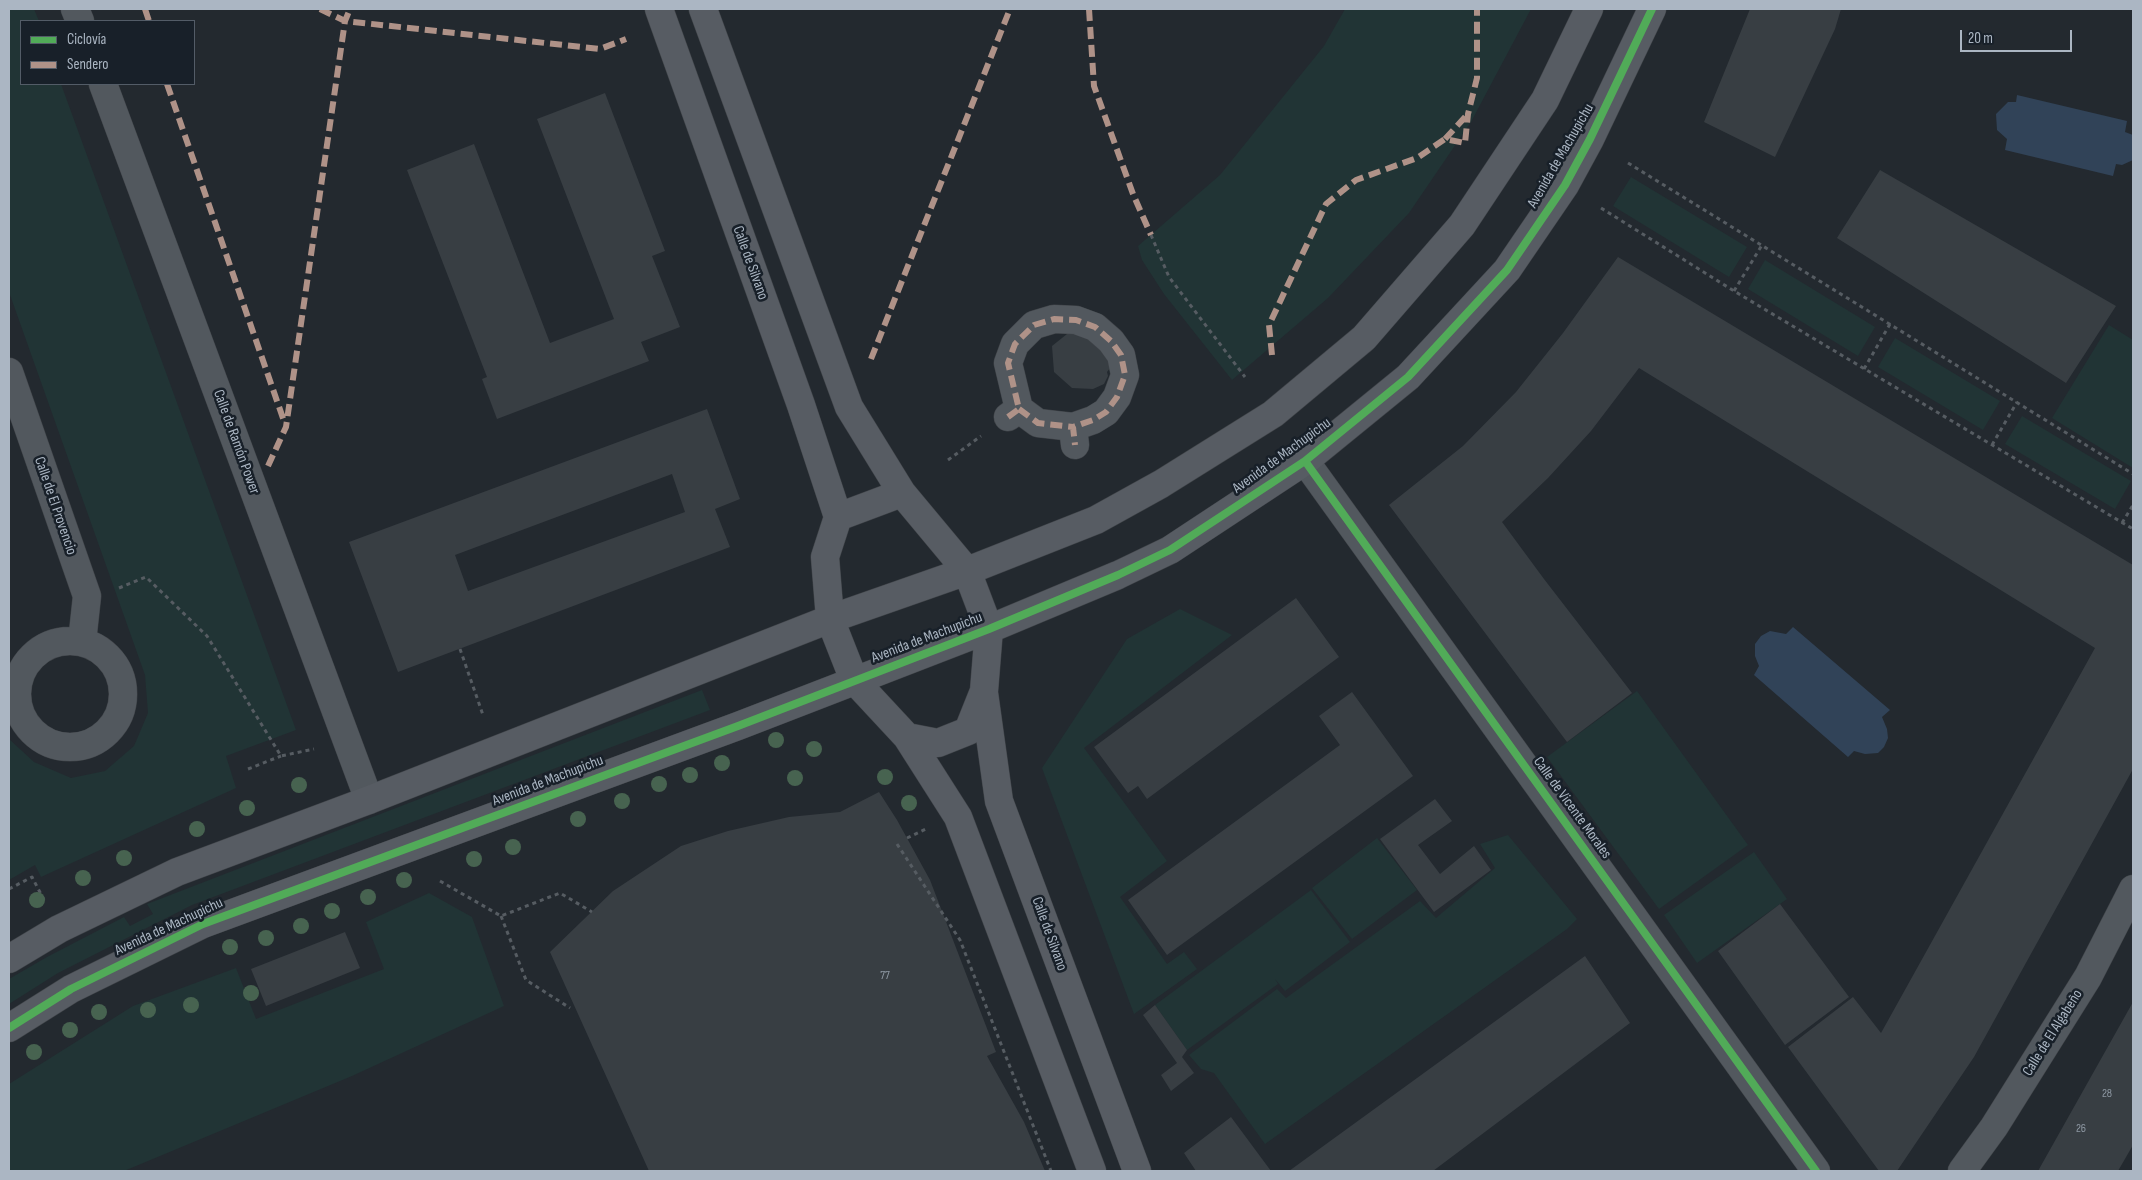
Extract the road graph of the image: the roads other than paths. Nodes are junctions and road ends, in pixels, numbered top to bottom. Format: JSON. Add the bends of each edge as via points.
{"nodes":[{"id":1,"x":659,"y":9,"type":"edge"},
{"id":2,"x":703,"y":9,"type":"edge"},
{"id":3,"x":1589,"y":9,"type":"edge"},
{"id":4,"x":1652,"y":9,"type":"edge"},
{"id":5,"x":103,"y":85,"type":"edge"},
{"id":6,"x":9,"y":372,"type":"edge"},
{"id":7,"x":1014,"y":413,"type":"joint"},
{"id":8,"x":1305,"y":461,"type":"junction"},
{"id":9,"x":902,"y":493,"type":"junction"},
{"id":10,"x":838,"y":517,"type":"junction"},
{"id":11,"x":967,"y":570,"type":"junction"},
{"id":12,"x":830,"y":619,"type":"junction"},
{"id":13,"x":989,"y":629,"type":"junction"},
{"id":14,"x":82,"y":642,"type":"dead end"},
{"id":15,"x":854,"y":680,"type":"junction"},
{"id":16,"x":984,"y":691,"type":"junction"},
{"id":17,"x":907,"y":737,"type":"junction"},
{"id":18,"x":369,"y":800,"type":"junction"},
{"id":19,"x":2133,"y":888,"type":"edge"},
{"id":20,"x":9,"y":959,"type":"edge"},
{"id":21,"x":9,"y":1028,"type":"edge"},
{"id":22,"x":1092,"y":1171,"type":"edge"},
{"id":23,"x":1137,"y":1171,"type":"edge"},
{"id":24,"x":1816,"y":1171,"type":"edge"},
{"id":25,"x":1962,"y":1171,"type":"edge"}],
"edges":[{"from":1,"to":10,"type":"street","name":"Calle de Silvano"},
{"from":2,"to":9,"type":"street","via":[[849,406]]},
{"from":3,"to":11,"type":"street","via":[[1545,100],[1462,225],[1364,338],[1273,414],[1161,484],[1096,520]]},
{"from":4,"to":8,"type":"street","name":"Avenida de Machupichu","via":[[1590,139],[1564,185],[1507,270],[1408,376]]},
{"from":5,"to":18,"type":"street","name":"Calle de Ramón Power"},
{"from":6,"to":14,"type":"street","name":"Calle de El Provencio","via":[[87,596]]},
{"from":7,"to":7,"type":"street","via":[[1074,436],[1106,412],[1117,397],[1125,375],[1121,355],[1095,327],[1076,320],[1054,319],[1034,325],[1015,344],[1008,363]]},
{"from":8,"to":13,"type":"street","name":"Avenida de Machupichu","via":[[1170,550]]},
{"from":8,"to":24,"type":"street","name":"Calle de Vicente Morales"},
{"from":9,"to":10,"type":"street"},
{"from":9,"to":11,"type":"street"},
{"from":10,"to":12,"type":"street","via":[[825,557]]},
{"from":11,"to":12,"type":"street"},
{"from":11,"to":13,"type":"street"},
{"from":12,"to":15,"type":"street"},
{"from":12,"to":18,"type":"street"},
{"from":13,"to":15,"type":"street","name":"Avenida de Machupichu"},
{"from":13,"to":16,"type":"street"},
{"from":15,"to":17,"type":"street"},
{"from":15,"to":21,"type":"street","name":"Avenida de Machupichu","via":[[204,924],[71,989]]},
{"from":16,"to":17,"type":"street","via":[[968,731],[938,743]]},
{"from":16,"to":23,"type":"street","name":"Calle de Silvano","via":[[999,801]]},
{"from":17,"to":22,"type":"street","via":[[958,817]]},
{"from":18,"to":20,"type":"street","via":[[178,872],[59,929]]},
{"from":19,"to":25,"type":"street","name":"Calle de El Algabeño","via":[[2088,977],[1994,1127]]}]}
